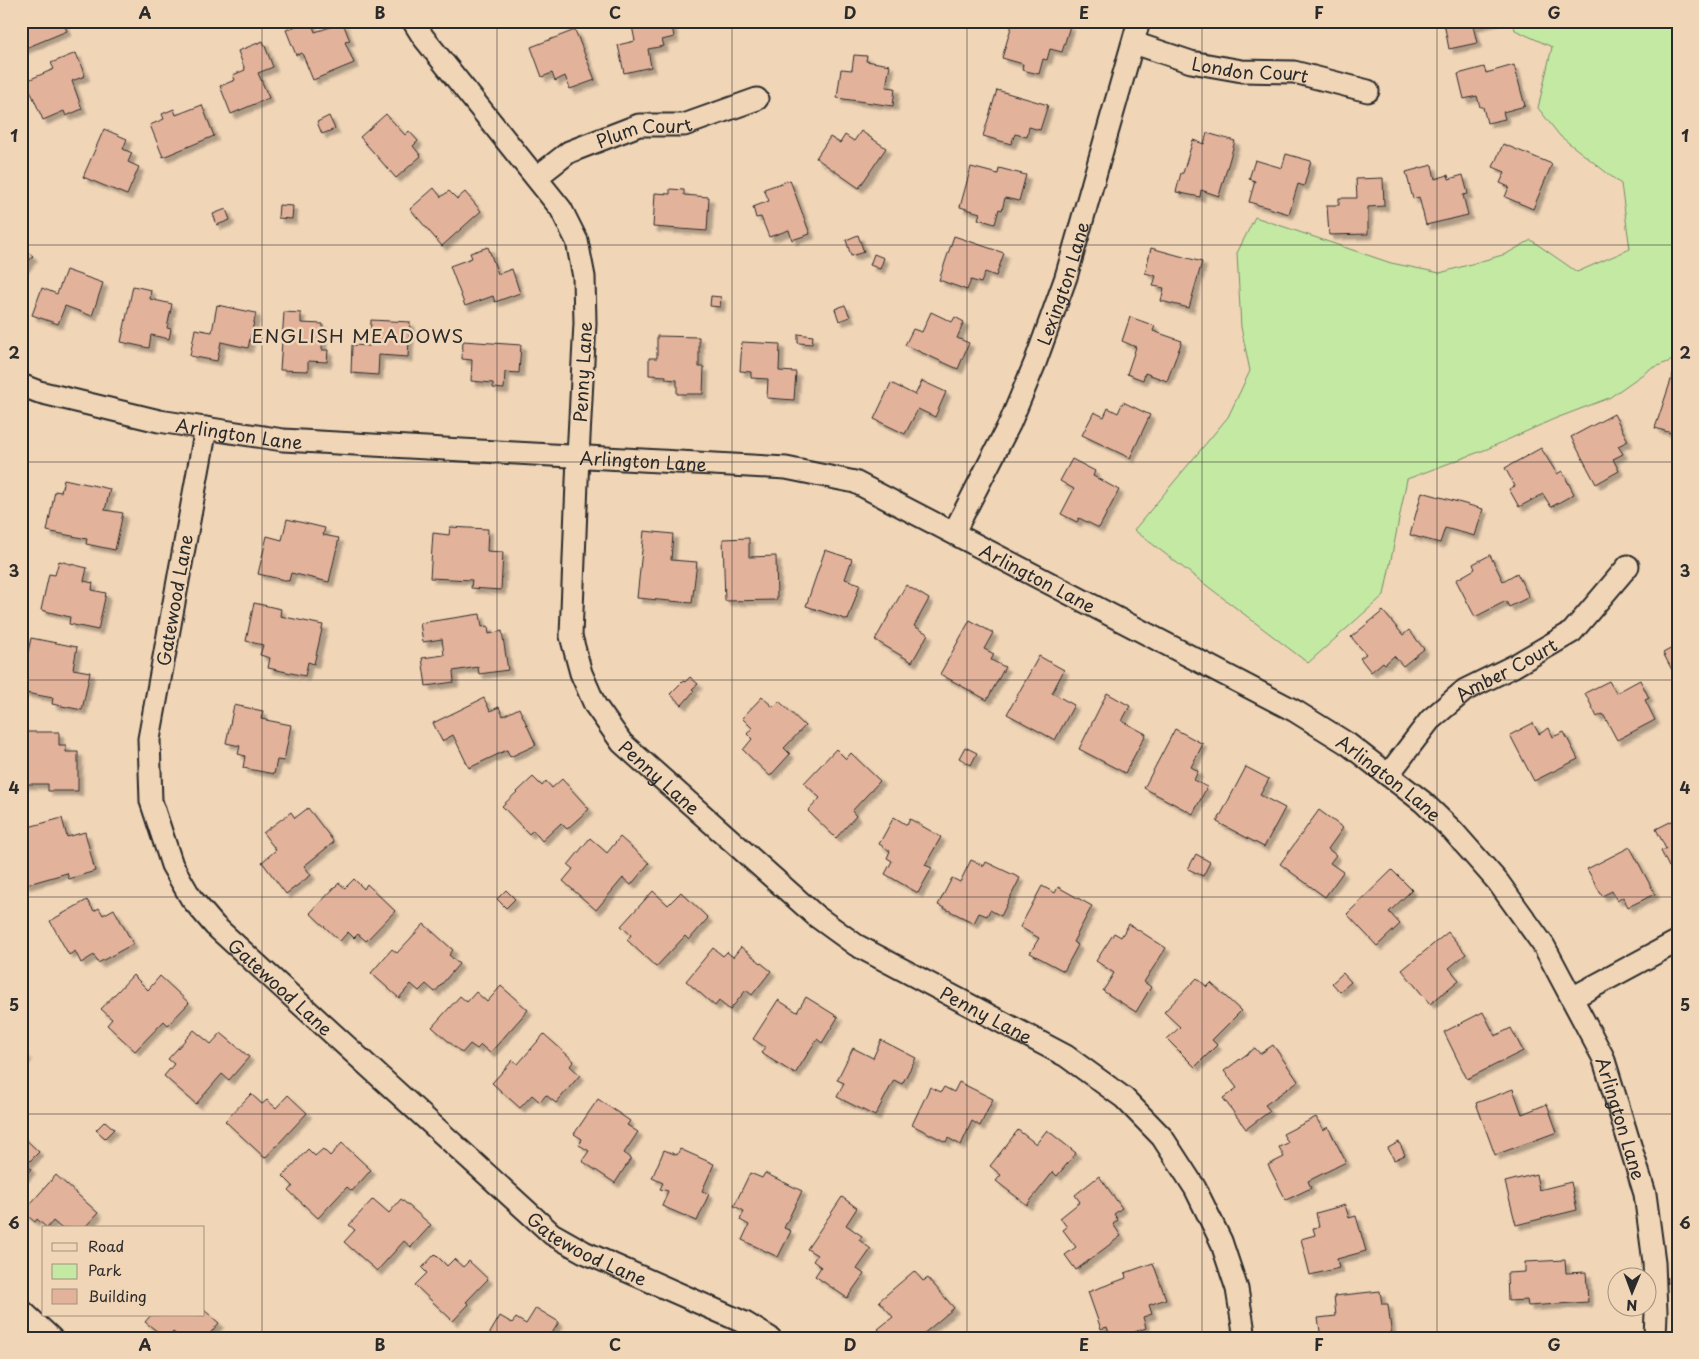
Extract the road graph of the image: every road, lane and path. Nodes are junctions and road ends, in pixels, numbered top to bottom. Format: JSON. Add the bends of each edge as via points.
{"nodes":[{"id":1,"x":413,"y":21,"type":"edge"},
{"id":2,"x":1139,"y":21,"type":"edge"},
{"id":3,"x":1134,"y":43,"type":"junction"},
{"id":4,"x":1368,"y":91,"type":"dead end"},
{"id":5,"x":757,"y":99,"type":"dead end"},
{"id":6,"x":537,"y":177,"type":"junction"},
{"id":7,"x":21,"y":385,"type":"edge"},
{"id":8,"x":206,"y":428,"type":"junction"},
{"id":9,"x":578,"y":456,"type":"junction"},
{"id":10,"x":954,"y":532,"type":"junction"},
{"id":11,"x":1628,"y":566,"type":"dead end"},
{"id":12,"x":1388,"y":775,"type":"junction"},
{"id":13,"x":1678,"y":941,"type":"edge"},
{"id":14,"x":1572,"y":998,"type":"junction"},
{"id":15,"x":21,"y":1310,"type":"edge"},
{"id":16,"x":51,"y":1338,"type":"edge"},
{"id":17,"x":770,"y":1338,"type":"edge"},
{"id":18,"x":1246,"y":1338,"type":"edge"},
{"id":19,"x":1655,"y":1338,"type":"edge"}],
"edges":[{"from":1,"to":6,"type":"street","name":"Penny Lane"},
{"from":2,"to":3,"type":"street","name":"Lexington Lane"},
{"from":3,"to":4,"type":"street","name":"London Court","via":[[1191,62],[1242,71],[1294,72]]},
{"from":3,"to":10,"type":"street","name":"Lexington Lane","via":[[1066,277],[1038,354],[1010,423]]},
{"from":5,"to":6,"type":"street","name":"Plum Court","via":[[684,125],[638,126],[569,152]]},
{"from":6,"to":9,"type":"street","name":"Penny Lane","via":[[562,209],[577,241],[584,278],[585,323]]},
{"from":7,"to":8,"type":"street","name":"Arlington Lane","via":[[140,417]]},
{"from":8,"to":9,"type":"street","name":"Arlington Lane","via":[[283,440]]},
{"from":8,"to":17,"type":"street","name":"Gatewood Lane","via":[[149,739],[151,801],[172,865],[191,898],[215,926],[552,1234],[584,1252],[745,1323]]},
{"from":9,"to":10,"type":"street","name":"Arlington Lane","via":[[786,468],[838,478],[855,482]]},
{"from":9,"to":18,"type":"street","name":"Penny Lane","via":[[571,636],[581,673],[595,705],[622,743],[816,916],[856,945],[1066,1056],[1124,1098],[1162,1137],[1195,1188],[1222,1241],[1237,1289]]},
{"from":10,"to":12,"type":"street","name":"Arlington Lane","via":[[1296,711],[1348,744]]},
{"from":11,"to":12,"type":"street","name":"Amber Court","via":[[1572,632],[1465,690],[1430,720]]},
{"from":12,"to":14,"type":"street","name":"Arlington Lane","via":[[1453,831],[1498,882],[1544,946]]},
{"from":13,"to":14,"type":"street"},
{"from":14,"to":19,"type":"street","name":"Arlington Lane","via":[[1603,1057],[1645,1194],[1654,1262]]},
{"from":15,"to":16,"type":"street"}]}
